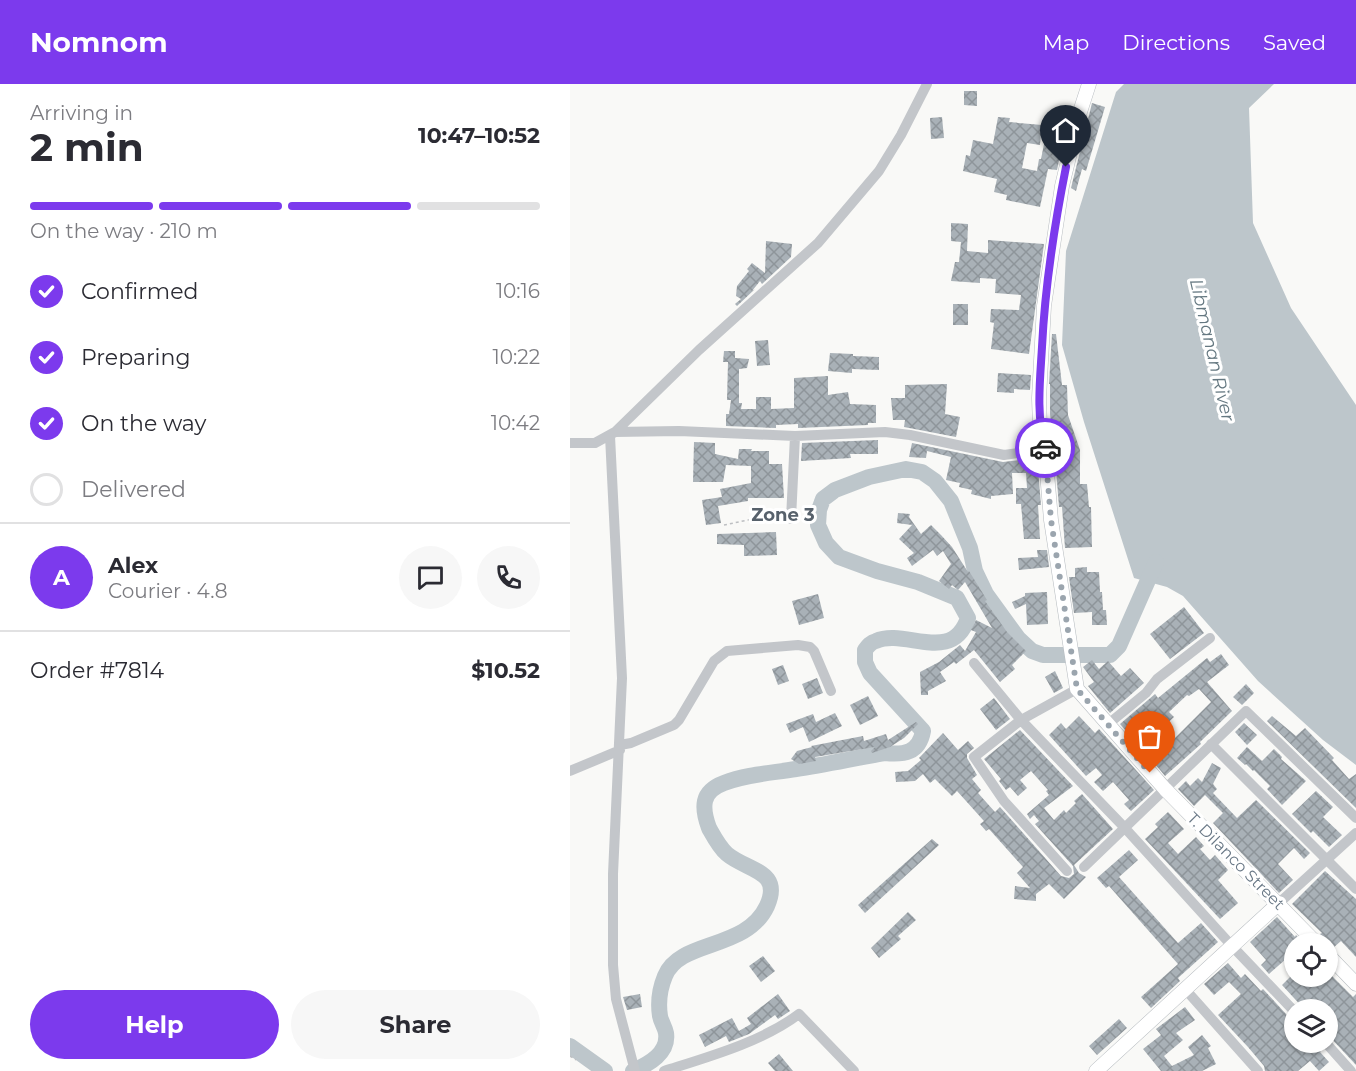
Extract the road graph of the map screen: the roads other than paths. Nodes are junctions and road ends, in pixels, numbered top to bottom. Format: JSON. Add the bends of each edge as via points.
{"nodes":[{"id":1,"x":927,"y":84,"type":"edge"},
{"id":2,"x":1089,"y":84,"type":"edge"},
{"id":3,"x":612,"y":434,"type":"junction"},
{"id":4,"x":795,"y":435,"type":"junction"},
{"id":5,"x":570,"y":443,"type":"edge"},
{"id":6,"x":1045,"y":449,"type":"junction"},
{"id":7,"x":791,"y":519,"type":"road end"},
{"id":8,"x":1210,"y":638,"type":"dead end"},
{"id":9,"x":974,"y":663,"type":"dead end"},
{"id":10,"x":1077,"y":689,"type":"junction"},
{"id":11,"x":831,"y":691,"type":"dead end"},
{"id":12,"x":1021,"y":720,"type":"junction"},
{"id":13,"x":1107,"y":724,"type":"junction"},
{"id":14,"x":1210,"y":744,"type":"junction"},
{"id":15,"x":620,"y":748,"type":"junction"},
{"id":16,"x":570,"y":771,"type":"edge"},
{"id":17,"x":1165,"y":789,"type":"junction"},
{"id":18,"x":1356,"y":818,"type":"edge"},
{"id":19,"x":1124,"y":827,"type":"junction"},
{"id":20,"x":1356,"y":833,"type":"edge"},
{"id":21,"x":1326,"y":860,"type":"junction"},
{"id":22,"x":1084,"y":867,"type":"dead end"},
{"id":23,"x":1067,"y":871,"type":"dead end"},
{"id":24,"x":1356,"y":889,"type":"edge"},
{"id":25,"x":1279,"y":903,"type":"junction"},
{"id":26,"x":1307,"y":933,"type":"edge"},
{"id":27,"x":1232,"y":946,"type":"junction"},
{"id":28,"x":1338,"y":965,"type":"edge"},
{"id":29,"x":1356,"y":984,"type":"edge"},
{"id":30,"x":1185,"y":989,"type":"junction"},
{"id":31,"x":1284,"y":1001,"type":"edge"},
{"id":32,"x":1335,"y":1053,"type":"edge"},
{"id":33,"x":634,"y":1068,"type":"edge"},
{"id":34,"x":664,"y":1071,"type":"edge"},
{"id":35,"x":854,"y":1071,"type":"edge"},
{"id":36,"x":1098,"y":1071,"type":"edge"},
{"id":37,"x":1258,"y":1071,"type":"edge"},
{"id":38,"x":1351,"y":1071,"type":"edge"}],
"edges":[{"from":1,"to":3,"type":"street","via":[[879,171],[818,243]]},
{"from":2,"to":6,"type":"main road","via":[[1066,167],[1044,306],[1039,398]]},
{"from":3,"to":4,"type":"street","via":[[679,431]]},
{"from":3,"to":5,"type":"street","via":[[595,443]]},
{"from":3,"to":15,"type":"street","via":[[621,643]]},
{"from":4,"to":6,"type":"street","via":[[885,432],[1004,455]]},
{"from":4,"to":7,"type":"street"},
{"from":6,"to":10,"type":"main road","via":[[1051,520]]},
{"from":8,"to":13,"type":"street"},
{"from":9,"to":12,"type":"street"},
{"from":10,"to":12,"type":"street"},
{"from":10,"to":13,"type":"main road","name":"T. Dilanco Street"},
{"from":11,"to":15,"type":"street","via":[[810,647],[727,651],[714,661],[680,720]]},
{"from":12,"to":19,"type":"street"},
{"from":12,"to":23,"type":"street","via":[[974,757],[1004,801]]},
{"from":13,"to":17,"type":"main road","name":"T. Dilanco Street"},
{"from":14,"to":17,"type":"street"},
{"from":14,"to":18,"type":"street","via":[[1246,711]]},
{"from":14,"to":21,"type":"street"},
{"from":15,"to":16,"type":"street"},
{"from":15,"to":33,"type":"street","via":[[613,965],[616,999]]},
{"from":17,"to":19,"type":"street"},
{"from":17,"to":25,"type":"main road","name":"T. Dilanco Street"},
{"from":19,"to":22,"type":"street"},
{"from":19,"to":27,"type":"street"},
{"from":20,"to":21,"type":"street"},
{"from":21,"to":24,"type":"street"},
{"from":21,"to":25,"type":"street"},
{"from":25,"to":26,"type":"main road","name":"T. Dilanco Street"},
{"from":25,"to":27,"type":"main road"},
{"from":27,"to":30,"type":"main road"},
{"from":27,"to":31,"type":"street"},
{"from":28,"to":29,"type":"main road"},
{"from":30,"to":36,"type":"main road"},
{"from":30,"to":37,"type":"street"},
{"from":32,"to":38,"type":"street"},
{"from":34,"to":35,"type":"street","via":[[741,1044],[799,1014]]}]}
